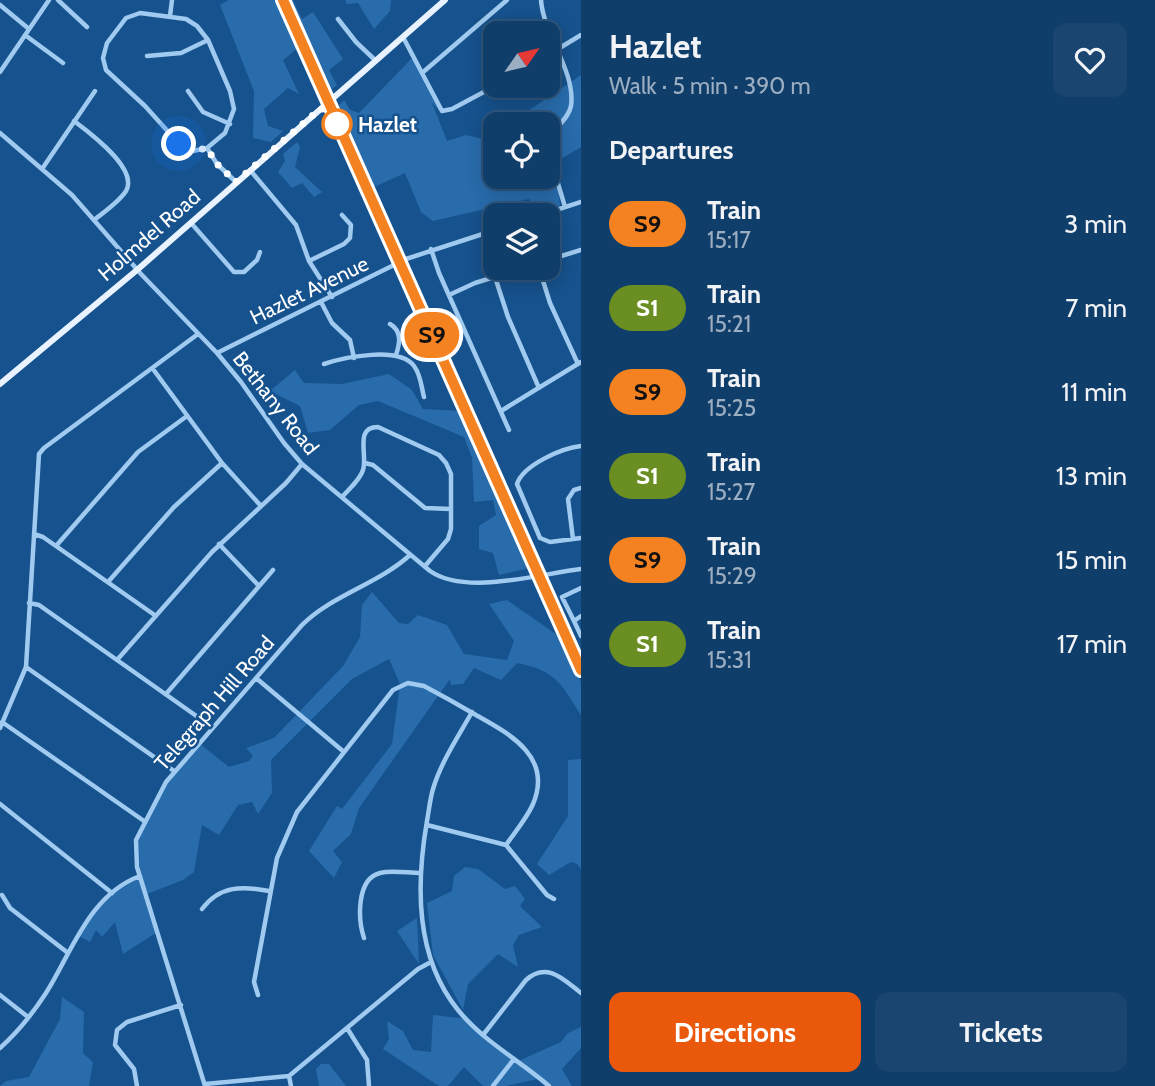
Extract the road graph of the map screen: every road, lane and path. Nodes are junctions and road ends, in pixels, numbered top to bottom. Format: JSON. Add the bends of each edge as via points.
{"nodes":[{"id":1,"x":49,"y":0,"type":"edge"},
{"id":2,"x":58,"y":0,"type":"edge"},
{"id":3,"x":172,"y":0,"type":"edge"},
{"id":4,"x":445,"y":0,"type":"edge"},
{"id":5,"x":507,"y":0,"type":"edge"},
{"id":6,"x":541,"y":0,"type":"edge"},
{"id":7,"x":0,"y":5,"type":"edge"},
{"id":8,"x":170,"y":16,"type":"junction"},
{"id":9,"x":338,"y":19,"type":"dead end"},
{"id":10,"x":545,"y":20,"type":"edge"},
{"id":11,"x":87,"y":27,"type":"dead end"},
{"id":12,"x":29,"y":29,"type":"junction"},
{"id":13,"x":25,"y":35,"type":"junction"},
{"id":14,"x":581,"y":35,"type":"edge"},
{"id":15,"x":404,"y":37,"type":"junction"},
{"id":16,"x":208,"y":40,"type":"junction"},
{"id":17,"x":560,"y":48,"type":"edge"},
{"id":18,"x":148,"y":56,"type":"dead end"},
{"id":19,"x":375,"y":60,"type":"junction"},
{"id":20,"x":560,"y":60,"type":"edge"},
{"id":21,"x":63,"y":63,"type":"dead end"},
{"id":22,"x":0,"y":72,"type":"edge"},
{"id":23,"x":422,"y":72,"type":"junction"},
{"id":24,"x":95,"y":91,"type":"dead end"},
{"id":25,"x":188,"y":91,"type":"dead end"},
{"id":26,"x":483,"y":92,"type":"edge"},
{"id":27,"x":74,"y":121,"type":"junction"},
{"id":28,"x":230,"y":124,"type":"junction"},
{"id":29,"x":560,"y":124,"type":"edge"},
{"id":30,"x":0,"y":133,"type":"edge"},
{"id":31,"x":207,"y":148,"type":"junction"},
{"id":32,"x":41,"y":169,"type":"junction"},
{"id":33,"x":250,"y":170,"type":"junction"},
{"id":34,"x":236,"y":182,"type":"junction"},
{"id":35,"x":558,"y":189,"type":"edge"},
{"id":36,"x":581,"y":202,"type":"edge"},
{"id":37,"x":565,"y":207,"type":"junction"},
{"id":38,"x":560,"y":209,"type":"edge"},
{"id":39,"x":342,"y":215,"type":"dead end"},
{"id":40,"x":94,"y":220,"type":"junction"},
{"id":41,"x":191,"y":223,"type":"junction"},
{"id":42,"x":483,"y":234,"type":"edge"},
{"id":43,"x":431,"y":249,"type":"junction"},
{"id":44,"x":581,"y":250,"type":"edge"},
{"id":45,"x":260,"y":252,"type":"dead end"},
{"id":46,"x":560,"y":256,"type":"edge"},
{"id":47,"x":309,"y":261,"type":"junction"},
{"id":48,"x":137,"y":270,"type":"junction"},
{"id":49,"x":487,"y":280,"type":"edge"},
{"id":50,"x":496,"y":280,"type":"edge"},
{"id":51,"x":543,"y":280,"type":"edge"},
{"id":52,"x":449,"y":295,"type":"junction"},
{"id":53,"x":332,"y":297,"type":"junction"},
{"id":54,"x":321,"y":302,"type":"junction"},
{"id":55,"x":390,"y":324,"type":"dead end"},
{"id":56,"x":198,"y":334,"type":"junction"},
{"id":57,"x":217,"y":353,"type":"junction"},
{"id":58,"x":396,"y":355,"type":"junction"},
{"id":59,"x":355,"y":358,"type":"junction"},
{"id":60,"x":580,"y":363,"type":"edge"},
{"id":61,"x":324,"y":364,"type":"dead end"},
{"id":62,"x":153,"y":369,"type":"junction"},
{"id":63,"x":0,"y":384,"type":"edge"},
{"id":64,"x":540,"y":388,"type":"junction"},
{"id":65,"x":424,"y":397,"type":"dead end"},
{"id":66,"x":501,"y":411,"type":"junction"},
{"id":67,"x":187,"y":416,"type":"junction"},
{"id":68,"x":509,"y":430,"type":"dead end"},
{"id":69,"x":581,"y":446,"type":"edge"},
{"id":70,"x":222,"y":463,"type":"junction"},
{"id":71,"x":365,"y":463,"type":"junction"},
{"id":72,"x":302,"y":464,"type":"junction"},
{"id":73,"x":581,"y":488,"type":"edge"},
{"id":74,"x":342,"y":497,"type":"junction"},
{"id":75,"x":261,"y":506,"type":"junction"},
{"id":76,"x":451,"y":509,"type":"junction"},
{"id":77,"x":34,"y":534,"type":"junction"},
{"id":78,"x":581,"y":538,"type":"edge"},
{"id":79,"x":573,"y":539,"type":"junction"},
{"id":80,"x":219,"y":544,"type":"junction"},
{"id":81,"x":56,"y":546,"type":"junction"},
{"id":82,"x":410,"y":555,"type":"junction"},
{"id":83,"x":425,"y":566,"type":"junction"},
{"id":84,"x":581,"y":569,"type":"edge"},
{"id":85,"x":273,"y":570,"type":"dead end"},
{"id":86,"x":108,"y":582,"type":"junction"},
{"id":87,"x":259,"y":586,"type":"junction"},
{"id":88,"x":581,"y":588,"type":"edge"},
{"id":89,"x":29,"y":603,"type":"junction"},
{"id":90,"x":156,"y":616,"type":"junction"},
{"id":91,"x":581,"y":616,"type":"edge"},
{"id":92,"x":574,"y":621,"type":"junction"},
{"id":93,"x":581,"y":636,"type":"edge"},
{"id":94,"x":117,"y":660,"type":"junction"},
{"id":95,"x":26,"y":667,"type":"junction"},
{"id":96,"x":256,"y":678,"type":"junction"},
{"id":97,"x":165,"y":694,"type":"junction"},
{"id":98,"x":472,"y":712,"type":"junction"},
{"id":99,"x":1,"y":725,"type":"edge"},
{"id":100,"x":212,"y":727,"type":"junction"},
{"id":101,"x":344,"y":752,"type":"junction"},
{"id":102,"x":174,"y":771,"type":"junction"},
{"id":103,"x":0,"y":804,"type":"edge"},
{"id":104,"x":144,"y":821,"type":"junction"},
{"id":105,"x":426,"y":825,"type":"junction"},
{"id":106,"x":506,"y":845,"type":"junction"},
{"id":107,"x":420,"y":873,"type":"junction"},
{"id":108,"x":140,"y":876,"type":"junction"},
{"id":109,"x":270,"y":891,"type":"junction"},
{"id":110,"x":112,"y":893,"type":"junction"},
{"id":111,"x":2,"y":895,"type":"dead end"},
{"id":112,"x":554,"y":899,"type":"dead end"},
{"id":113,"x":202,"y":909,"type":"dead end"},
{"id":114,"x":364,"y":938,"type":"dead end"},
{"id":115,"x":68,"y":953,"type":"junction"},
{"id":116,"x":431,"y":962,"type":"junction"},
{"id":117,"x":581,"y":993,"type":"edge"},
{"id":118,"x":0,"y":995,"type":"edge"},
{"id":119,"x":258,"y":995,"type":"dead end"},
{"id":120,"x":181,"y":1006,"type":"junction"},
{"id":121,"x":28,"y":1017,"type":"junction"},
{"id":122,"x":347,"y":1028,"type":"junction"},
{"id":123,"x":483,"y":1035,"type":"junction"},
{"id":124,"x":0,"y":1048,"type":"edge"},
{"id":125,"x":514,"y":1059,"type":"junction"},
{"id":126,"x":289,"y":1076,"type":"junction"},
{"id":127,"x":205,"y":1085,"type":"edge"},
{"id":128,"x":137,"y":1086,"type":"edge"},
{"id":129,"x":291,"y":1086,"type":"edge"},
{"id":130,"x":369,"y":1086,"type":"edge"},
{"id":131,"x":493,"y":1086,"type":"edge"},
{"id":132,"x":549,"y":1086,"type":"edge"}],
"edges":[{"from":1,"to":12,"type":"street"},
{"from":2,"to":11,"type":"street"},
{"from":3,"to":8,"type":"street"},
{"from":4,"to":15,"type":"main road","name":"Holmdel Road"},
{"from":5,"to":23,"type":"street"},
{"from":6,"to":10,"type":"street"},
{"from":7,"to":12,"type":"street"},
{"from":8,"to":16,"type":"street","via":[[195,24]]},
{"from":8,"to":31,"type":"street","via":[[138,13],[126,18],[106,47],[104,65],[181,146],[193,151]]},
{"from":9,"to":19,"type":"street"},
{"from":12,"to":13,"type":"street"},
{"from":13,"to":21,"type":"street"},
{"from":13,"to":22,"type":"street"},
{"from":14,"to":17,"type":"street"},
{"from":15,"to":19,"type":"main road","name":"Holmdel Road"},
{"from":15,"to":23,"type":"street"},
{"from":16,"to":18,"type":"street","via":[[181,53]]},
{"from":16,"to":28,"type":"street","via":[[232,97]]},
{"from":19,"to":33,"type":"main road","name":"Holmdel Road"},
{"from":20,"to":29,"type":"street","via":[[571,104]]},
{"from":23,"to":26,"type":"street","via":[[442,111]]},
{"from":24,"to":27,"type":"street"},
{"from":25,"to":28,"type":"street","via":[[203,112]]},
{"from":27,"to":32,"type":"street"},
{"from":27,"to":40,"type":"street","via":[[114,155],[128,176],[125,193]]},
{"from":28,"to":31,"type":"street"},
{"from":30,"to":32,"type":"street","name":"Bethany Road"},
{"from":31,"to":34,"type":"street"},
{"from":32,"to":40,"type":"street","name":"Bethany Road"},
{"from":33,"to":34,"type":"main road","name":"Holmdel Road"},
{"from":33,"to":47,"type":"street","via":[[296,225]]},
{"from":34,"to":41,"type":"main road","name":"Holmdel Road"},
{"from":35,"to":37,"type":"street"},
{"from":36,"to":37,"type":"street"},
{"from":37,"to":38,"type":"street"},
{"from":39,"to":47,"type":"street","via":[[351,225],[350,238]]},
{"from":40,"to":48,"type":"street","name":"Bethany Road"},
{"from":41,"to":45,"type":"street","via":[[237,273],[255,262]]},
{"from":41,"to":48,"type":"main road","name":"Holmdel Road"},
{"from":42,"to":43,"type":"street","name":"Hazlet Avenue"},
{"from":43,"to":52,"type":"street"},
{"from":43,"to":53,"type":"street","name":"Hazlet Avenue"},
{"from":44,"to":46,"type":"street"},
{"from":47,"to":53,"type":"street"},
{"from":48,"to":56,"type":"street","name":"Bethany Road"},
{"from":48,"to":63,"type":"main road","name":"Holmdel Road"},
{"from":49,"to":52,"type":"street"},
{"from":50,"to":64,"type":"street"},
{"from":51,"to":60,"type":"street"},
{"from":52,"to":66,"type":"street"},
{"from":53,"to":54,"type":"street","name":"Hazlet Avenue"},
{"from":54,"to":57,"type":"street","name":"Hazlet Avenue"},
{"from":54,"to":59,"type":"street","via":[[332,323],[350,340]]},
{"from":55,"to":58,"type":"street","via":[[399,335]]},
{"from":56,"to":57,"type":"street","name":"Bethany Road"},
{"from":56,"to":62,"type":"street"},
{"from":57,"to":72,"type":"street","name":"Bethany Road"},
{"from":58,"to":59,"type":"street"},
{"from":58,"to":65,"type":"street","via":[[414,366]]},
{"from":59,"to":61,"type":"street"},
{"from":60,"to":64,"type":"street"},
{"from":62,"to":67,"type":"street"},
{"from":62,"to":77,"type":"street","via":[[41,452]]},
{"from":64,"to":66,"type":"street"},
{"from":66,"to":68,"type":"street"},
{"from":67,"to":70,"type":"street"},
{"from":67,"to":81,"type":"street","via":[[138,452]]},
{"from":69,"to":79,"type":"street","via":[[543,460],[524,472],[517,484],[540,538]]},
{"from":70,"to":75,"type":"street"},
{"from":70,"to":86,"type":"street","via":[[174,507]]},
{"from":71,"to":74,"type":"street"},
{"from":71,"to":76,"type":"street","via":[[425,508]]},
{"from":71,"to":76,"type":"street","via":[[364,437],[375,427],[436,453],[450,471]]},
{"from":72,"to":74,"type":"street","name":"Bethany Road"},
{"from":72,"to":75,"type":"street"},
{"from":73,"to":79,"type":"street","via":[[568,499]]},
{"from":74,"to":82,"type":"street","name":"Bethany Road"},
{"from":75,"to":80,"type":"street"},
{"from":76,"to":83,"type":"street","via":[[450,535]]},
{"from":77,"to":81,"type":"street"},
{"from":77,"to":89,"type":"street"},
{"from":78,"to":79,"type":"street"},
{"from":80,"to":87,"type":"street"},
{"from":80,"to":90,"type":"street"},
{"from":81,"to":86,"type":"street"},
{"from":82,"to":83,"type":"street","name":"Bethany Road"},
{"from":82,"to":96,"type":"street","name":"Telegraph Hill Road","via":[[311,617]]},
{"from":83,"to":84,"type":"street","name":"Bethany Road","via":[[447,580],[468,583]]},
{"from":85,"to":87,"type":"street"},
{"from":86,"to":90,"type":"street"},
{"from":87,"to":97,"type":"street"},
{"from":88,"to":92,"type":"street","via":[[562,597]]},
{"from":89,"to":94,"type":"street","via":[[39,605]]},
{"from":89,"to":95,"type":"street"},
{"from":90,"to":94,"type":"street"},
{"from":91,"to":92,"type":"street"},
{"from":92,"to":93,"type":"street"},
{"from":94,"to":97,"type":"street"},
{"from":95,"to":99,"type":"street"},
{"from":95,"to":102,"type":"street"},
{"from":96,"to":100,"type":"street","name":"Telegraph Hill Road"},
{"from":96,"to":101,"type":"street"},
{"from":97,"to":100,"type":"street"},
{"from":98,"to":101,"type":"street","via":[[424,686],[408,683],[393,690]]},
{"from":98,"to":105,"type":"street","via":[[433,789]]},
{"from":98,"to":106,"type":"street","via":[[512,735],[536,768],[533,805]]},
{"from":99,"to":104,"type":"street"},
{"from":100,"to":102,"type":"street","name":"Telegraph Hill Road"},
{"from":101,"to":109,"type":"street","via":[[297,812],[277,859]]},
{"from":102,"to":104,"type":"street","name":"Telegraph Hill Road"},
{"from":103,"to":110,"type":"street"},
{"from":104,"to":108,"type":"street","name":"Telegraph Hill Road","via":[[135,845]]},
{"from":105,"to":106,"type":"street"},
{"from":105,"to":107,"type":"street"},
{"from":106,"to":112,"type":"street"},
{"from":107,"to":114,"type":"street","via":[[379,873],[370,879],[363,890]]},
{"from":107,"to":116,"type":"street","via":[[424,935]]},
{"from":108,"to":110,"type":"street"},
{"from":108,"to":120,"type":"street","name":"Telegraph Hill Road"},
{"from":109,"to":113,"type":"street","via":[[230,888]]},
{"from":109,"to":119,"type":"street","via":[[254,982]]},
{"from":110,"to":115,"type":"street","via":[[88,919]]},
{"from":111,"to":115,"type":"street","via":[[10,908]]},
{"from":115,"to":121,"type":"street"},
{"from":116,"to":122,"type":"street"},
{"from":116,"to":123,"type":"street","via":[[451,1000]]},
{"from":117,"to":123,"type":"street","via":[[555,973],[534,974]]},
{"from":118,"to":121,"type":"street"},
{"from":120,"to":127,"type":"street","name":"Telegraph Hill Road"},
{"from":120,"to":128,"type":"street","via":[[127,1022],[117,1030],[115,1045],[134,1069]]},
{"from":121,"to":124,"type":"street"},
{"from":122,"to":126,"type":"street"},
{"from":122,"to":130,"type":"street","via":[[367,1060]]},
{"from":123,"to":125,"type":"street"},
{"from":125,"to":131,"type":"street"},
{"from":125,"to":132,"type":"street"},
{"from":126,"to":127,"type":"street"},
{"from":126,"to":129,"type":"street"}]}
